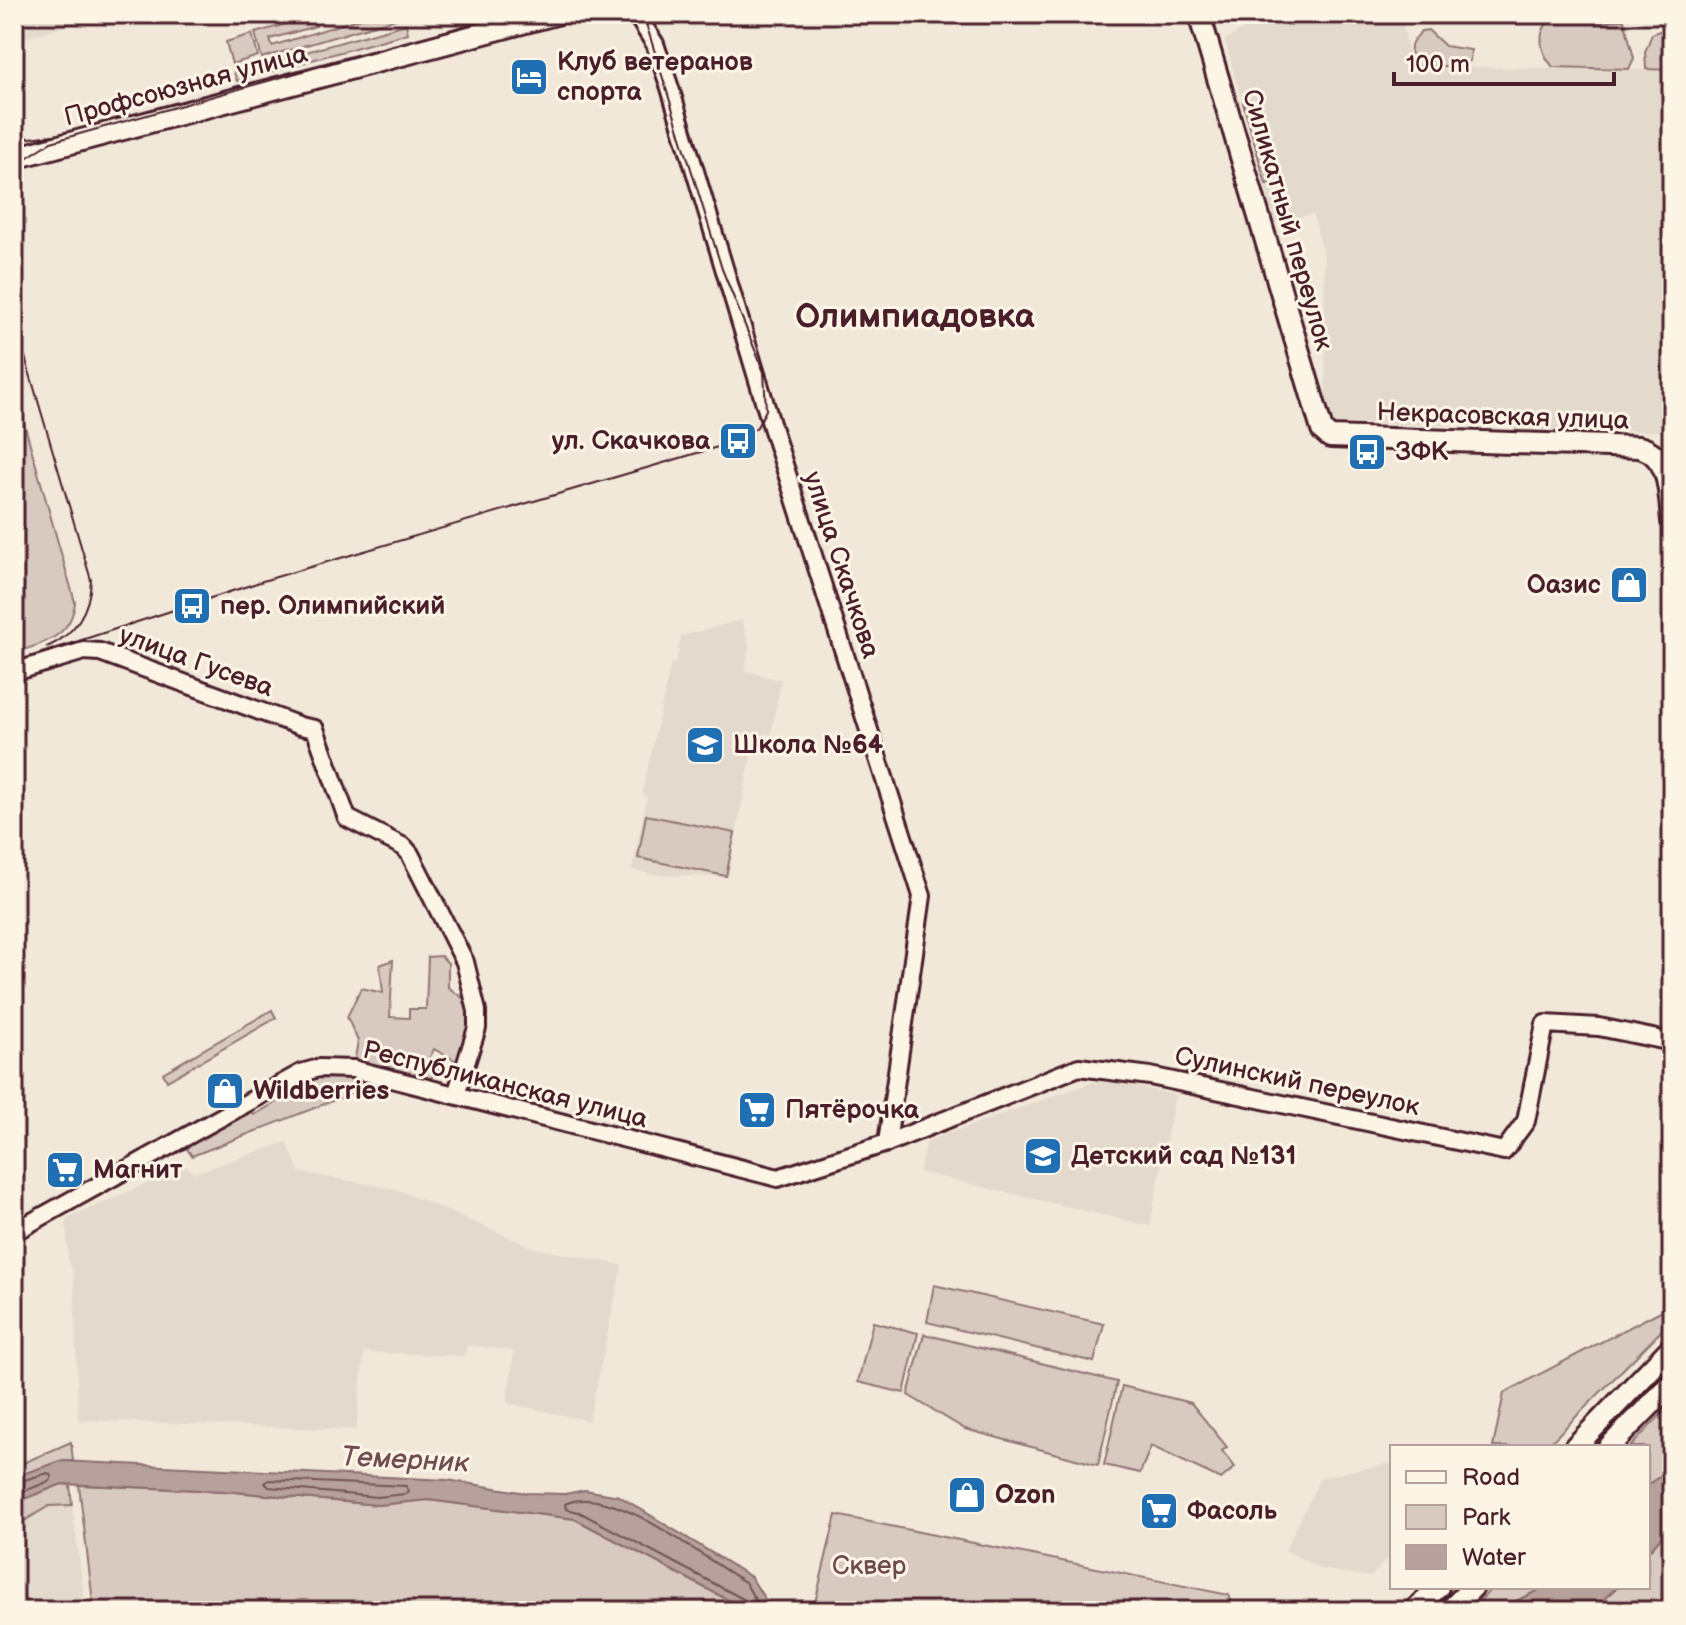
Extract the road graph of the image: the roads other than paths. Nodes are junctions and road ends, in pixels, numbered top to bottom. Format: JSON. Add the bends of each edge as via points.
{"nodes":[{"id":1,"x":556,"y":14,"type":"edge"},
{"id":2,"x":636,"y":14,"type":"edge"},
{"id":3,"x":1199,"y":14,"type":"edge"},
{"id":4,"x":14,"y":158,"type":"edge"},
{"id":5,"x":1330,"y":437,"type":"joint"},
{"id":6,"x":1672,"y":521,"type":"edge"},
{"id":7,"x":14,"y":672,"type":"edge"},
{"id":8,"x":1672,"y":1042,"type":"edge"},
{"id":9,"x":456,"y":1095,"type":"junction"},
{"id":10,"x":887,"y":1143,"type":"junction"},
{"id":11,"x":14,"y":1232,"type":"edge"},
{"id":12,"x":1672,"y":1347,"type":"edge"},
{"id":13,"x":1672,"y":1383,"type":"edge"},
{"id":14,"x":1577,"y":1445,"type":"edge"},
{"id":15,"x":1611,"y":1445,"type":"edge"},
{"id":16,"x":1436,"y":1589,"type":"edge"},
{"id":17,"x":1471,"y":1589,"type":"edge"},
{"id":18,"x":1414,"y":1611,"type":"edge"},
{"id":19,"x":1449,"y":1611,"type":"edge"}],
"edges":[{"from":1,"to":4,"type":"main road","name":"Профсоюзная улица"},
{"from":2,"to":10,"type":"street","name":"улица Скачкова","via":[[665,73],[922,896]]},
{"from":3,"to":5,"type":"main road","name":"Силикатный переулок","via":[[1317,424]]},
{"from":5,"to":6,"type":"main road","name":"Некрасовская улица","via":[[1639,447],[1656,454],[1665,469]]},
{"from":7,"to":9,"type":"street","name":"улица Гусева","via":[[84,651],[100,652],[315,729],[347,818],[410,854],[465,962],[477,1023]]},
{"from":8,"to":10,"type":"street","name":"Сулинский переулок","via":[[1599,1027],[1545,1024],[1526,1121],[1504,1151],[1150,1076],[1079,1067]]},
{"from":9,"to":10,"type":"street","name":"Республиканская улица","via":[[782,1178]]},
{"from":9,"to":11,"type":"street","name":"Республиканская улица","via":[[353,1069],[301,1073]]},
{"from":12,"to":14,"type":"main road"},
{"from":13,"to":15,"type":"main road"},
{"from":16,"to":18,"type":"main road"},
{"from":17,"to":19,"type":"main road"}]}
